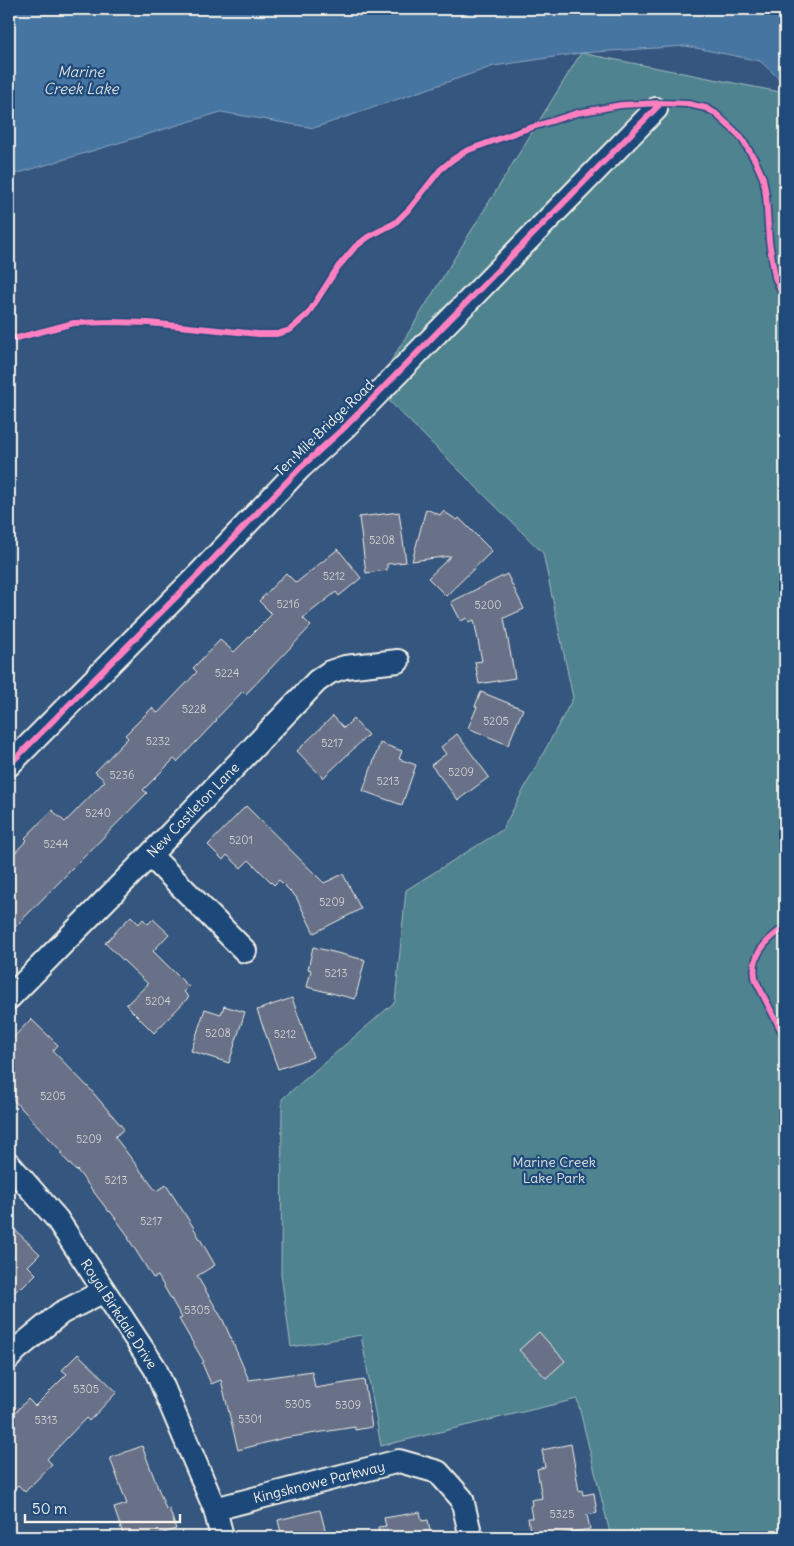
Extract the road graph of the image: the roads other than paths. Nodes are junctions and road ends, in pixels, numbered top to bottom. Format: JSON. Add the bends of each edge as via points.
{"nodes":[{"id":1,"x":656,"y":109,"type":"dead end"},
{"id":2,"x":398,"y":661,"type":"dead end"},
{"id":3,"x":9,"y":765,"type":"edge"},
{"id":4,"x":150,"y":855,"type":"junction"},
{"id":5,"x":245,"y":951,"type":"dead end"},
{"id":6,"x":9,"y":998,"type":"edge"},
{"id":7,"x":9,"y":1164,"type":"edge"},
{"id":8,"x":104,"y":1291,"type":"junction"},
{"id":9,"x":9,"y":1358,"type":"edge"},
{"id":10,"x":215,"y":1509,"type":"junction"},
{"id":11,"x":222,"y":1537,"type":"edge"},
{"id":12,"x":472,"y":1537,"type":"edge"}],
"edges":[{"from":1,"to":3,"type":"street","name":"Ten Mile Bridge Road"},
{"from":2,"to":4,"type":"street","name":"New Castleton Lane","via":[[345,667],[317,681]]},
{"from":4,"to":5,"type":"street"},
{"from":4,"to":6,"type":"street","name":"New Castleton Lane"},
{"from":7,"to":8,"type":"street","name":"Royal Birkdale Drive","via":[[57,1219]]},
{"from":8,"to":9,"type":"street","via":[[61,1313]]},
{"from":8,"to":10,"type":"street","name":"Royal Birkdale Drive","via":[[155,1368]]},
{"from":10,"to":11,"type":"street","name":"Royal Birkdale Drive"},
{"from":10,"to":12,"type":"street","name":"Kingsknowe Parkway","via":[[399,1461],[438,1472],[462,1499]]}]}
